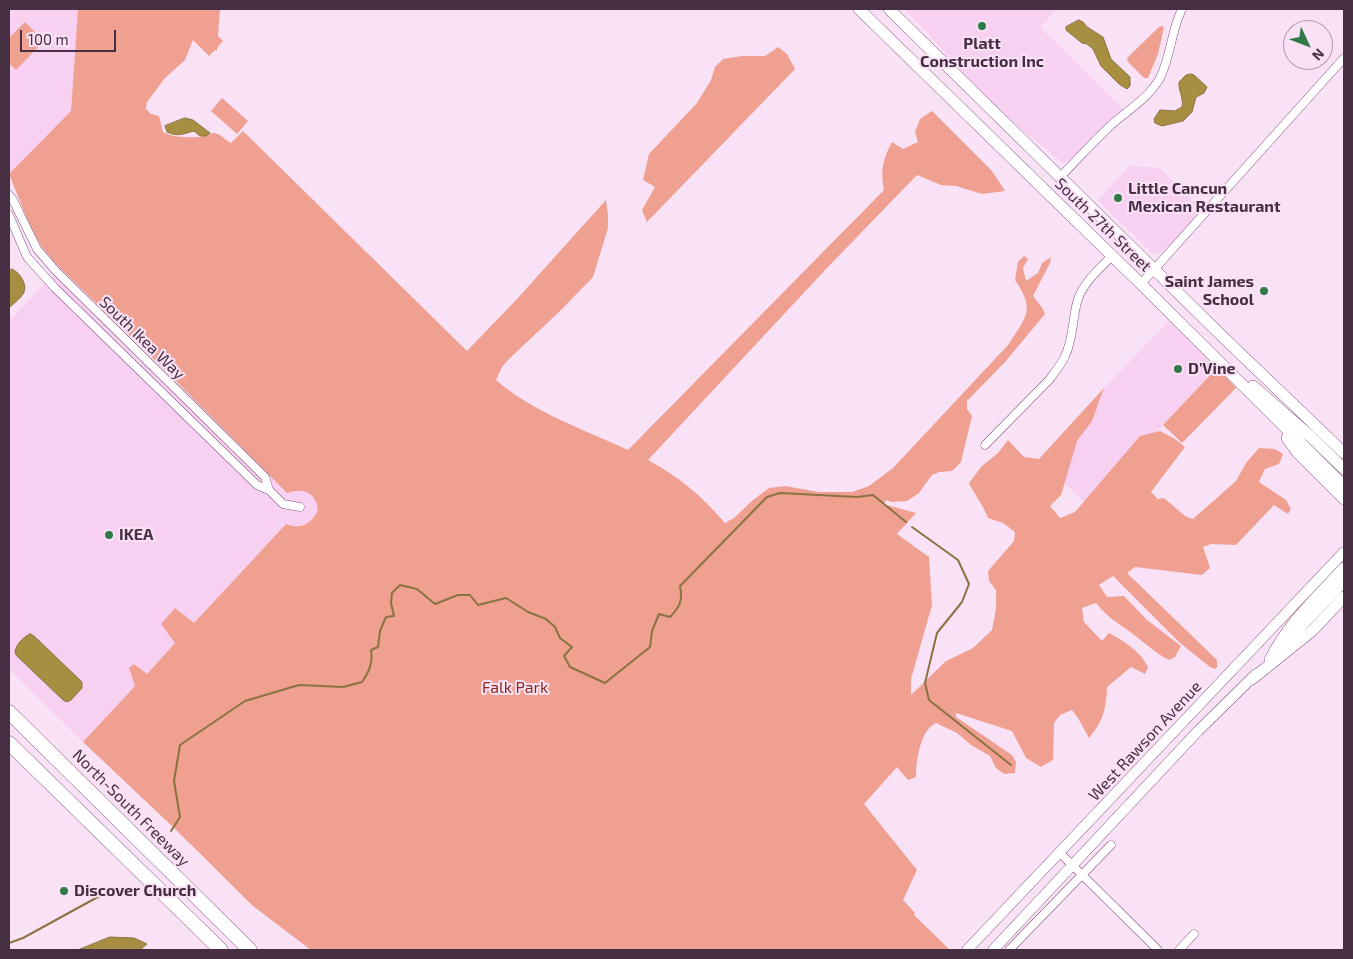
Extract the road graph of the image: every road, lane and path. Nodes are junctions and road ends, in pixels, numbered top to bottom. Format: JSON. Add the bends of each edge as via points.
{"nodes":[{"id":1,"x":859,"y":9,"type":"edge"},
{"id":2,"x":889,"y":9,"type":"edge"},
{"id":3,"x":1182,"y":9,"type":"edge"},
{"id":4,"x":1344,"y":58,"type":"edge"},
{"id":5,"x":1060,"y":178,"type":"junction"},
{"id":6,"x":9,"y":195,"type":"edge"},
{"id":7,"x":9,"y":215,"type":"edge"},
{"id":8,"x":1112,"y":256,"type":"junction"},
{"id":9,"x":1154,"y":269,"type":"junction"},
{"id":10,"x":1140,"y":284,"type":"junction"},
{"id":11,"x":1224,"y":367,"type":"junction"},
{"id":12,"x":1264,"y":407,"type":"junction"},
{"id":13,"x":985,"y":444,"type":"dead end"},
{"id":14,"x":1344,"y":453,"type":"edge"},
{"id":15,"x":1344,"y":469,"type":"edge"},
{"id":16,"x":1344,"y":486,"type":"edge"},
{"id":17,"x":268,"y":490,"type":"junction"},
{"id":18,"x":1344,"y":500,"type":"edge"},
{"id":19,"x":300,"y":507,"type":"dead end"},
{"id":20,"x":1344,"y":552,"type":"edge"},
{"id":21,"x":1344,"y":568,"type":"edge"},
{"id":22,"x":1344,"y":582,"type":"edge"},
{"id":23,"x":1344,"y":597,"type":"edge"},
{"id":24,"x":1270,"y":660,"type":"junction"},
{"id":25,"x":1252,"y":679,"type":"junction"},
{"id":26,"x":9,"y":712,"type":"edge"},
{"id":27,"x":1186,"y":719,"type":"junction"},
{"id":28,"x":1198,"y":731,"type":"junction"},
{"id":29,"x":9,"y":743,"type":"edge"},
{"id":30,"x":1110,"y":845,"type":"dead end"},
{"id":31,"x":1060,"y":853,"type":"junction"},
{"id":32,"x":1072,"y":865,"type":"junction"},
{"id":33,"x":1082,"y":875,"type":"junction"},
{"id":34,"x":210,"y":911,"type":"junction"},
{"id":35,"x":1194,"y":934,"type":"dead end"},
{"id":36,"x":219,"y":948,"type":"edge"},
{"id":37,"x":250,"y":950,"type":"edge"},
{"id":38,"x":256,"y":950,"type":"edge"},
{"id":39,"x":967,"y":950,"type":"edge"},
{"id":40,"x":993,"y":950,"type":"edge"},
{"id":41,"x":1009,"y":950,"type":"edge"},
{"id":42,"x":1158,"y":950,"type":"edge"},
{"id":43,"x":1179,"y":950,"type":"edge"}],
"edges":[{"from":1,"to":8,"type":"main road","name":"South 27th Street"},
{"from":2,"to":5,"type":"main road","name":"South 27th Street"},
{"from":3,"to":5,"type":"street","via":[[1164,69],[1152,90]]},
{"from":4,"to":9,"type":"street"},
{"from":5,"to":9,"type":"main road","name":"South 27th Street"},
{"from":6,"to":17,"type":"street","name":"South Ikea Way","via":[[37,249],[54,270],[265,477]]},
{"from":7,"to":17,"type":"street","name":"South Ikea Way","via":[[27,257],[43,275],[257,485]]},
{"from":8,"to":10,"type":"main road","name":"South 27th Street"},
{"from":8,"to":13,"type":"street","via":[[1090,279],[1079,297],[1069,346],[1050,379]]},
{"from":9,"to":10,"type":"street"},
{"from":9,"to":14,"type":"main road","name":"South 27th Street"},
{"from":10,"to":11,"type":"main road","name":"South 27th Street"},
{"from":11,"to":12,"type":"main road","name":"South 27th Street"},
{"from":11,"to":15,"type":"main road","via":[[1246,380]]},
{"from":12,"to":16,"type":"main road","name":"South 27th Street"},
{"from":12,"to":18,"type":"main road","via":[[1298,452]]},
{"from":17,"to":19,"type":"street","name":"South Ikea Way","via":[[283,504]]},
{"from":20,"to":27,"type":"main road","name":"West Rawson Avenue"},
{"from":21,"to":24,"type":"main road","via":[[1304,610],[1277,645]]},
{"from":22,"to":24,"type":"main road","name":"West Rawson Avenue"},
{"from":23,"to":25,"type":"main road","via":[[1313,630]]},
{"from":24,"to":25,"type":"main road","name":"West Rawson Avenue"},
{"from":25,"to":28,"type":"main road","name":"West Rawson Avenue"},
{"from":26,"to":34,"type":"highway","name":"North-South Freeway"},
{"from":27,"to":28,"type":"main road"},
{"from":27,"to":31,"type":"main road","name":"West Rawson Avenue"},
{"from":28,"to":32,"type":"main road","name":"West Rawson Avenue"},
{"from":29,"to":36,"type":"highway"},
{"from":30,"to":33,"type":"street"},
{"from":31,"to":32,"type":"street"},
{"from":31,"to":39,"type":"main road","name":"West Rawson Avenue"},
{"from":32,"to":33,"type":"street"},
{"from":32,"to":40,"type":"main road","name":"West Rawson Avenue"},
{"from":33,"to":41,"type":"street"},
{"from":33,"to":42,"type":"street"},
{"from":34,"to":37,"type":"highway","name":"North-South Freeway"},
{"from":34,"to":38,"type":"highway"},
{"from":35,"to":43,"type":"street"}]}
